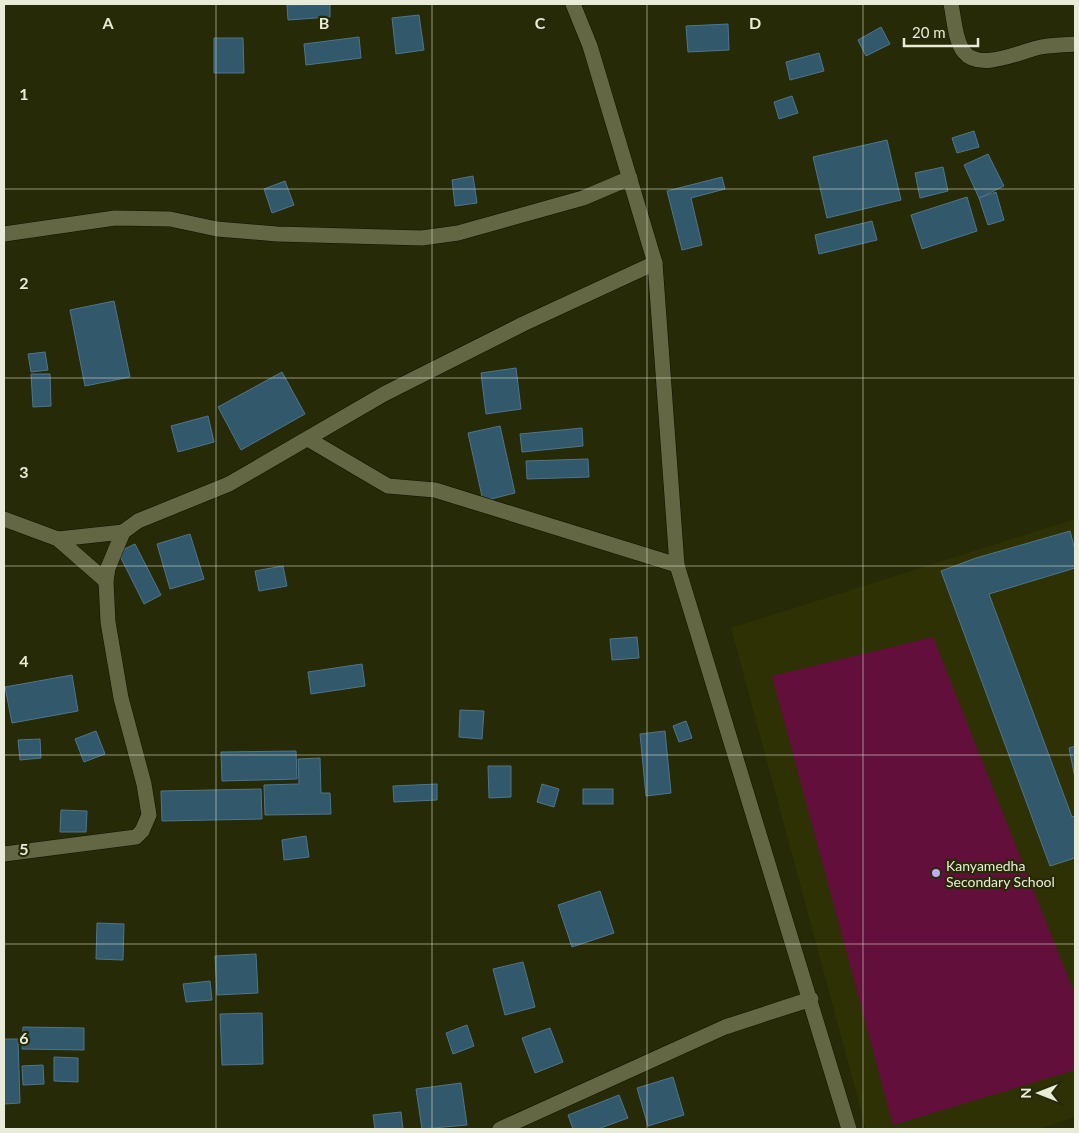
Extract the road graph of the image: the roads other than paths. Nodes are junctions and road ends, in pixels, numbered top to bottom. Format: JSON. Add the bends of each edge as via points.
{"nodes":[{"id":1,"x":573,"y":4,"type":"edge"},
{"id":2,"x":951,"y":4,"type":"edge"},
{"id":3,"x":1075,"y":44,"type":"edge"},
{"id":4,"x":630,"y":178,"type":"junction"},
{"id":5,"x":4,"y":234,"type":"edge"},
{"id":6,"x":655,"y":263,"type":"junction"},
{"id":7,"x":308,"y":439,"type":"junction"},
{"id":8,"x":4,"y":519,"type":"edge"},
{"id":9,"x":123,"y":532,"type":"junction"},
{"id":10,"x":58,"y":539,"type":"junction"},
{"id":11,"x":677,"y":565,"type":"junction"},
{"id":12,"x":106,"y":581,"type":"junction"},
{"id":13,"x":4,"y":854,"type":"edge"},
{"id":14,"x":810,"y":999,"type":"junction"},
{"id":15,"x":500,"y":1129,"type":"edge"},
{"id":16,"x":850,"y":1129,"type":"edge"}],
"edges":[{"from":1,"to":4,"type":"street","via":[[590,46]]},
{"from":2,"to":3,"type":"street","via":[[960,46],[965,54],[976,58],[991,60],[1040,47]]},
{"from":4,"to":5,"type":"street","via":[[583,198],[458,233],[422,238],[277,234],[217,229],[170,219],[115,218]]},
{"from":4,"to":6,"type":"street"},
{"from":6,"to":7,"type":"street","via":[[523,324],[384,394]]},
{"from":6,"to":11,"type":"street"},
{"from":7,"to":9,"type":"street","via":[[228,484],[138,522]]},
{"from":7,"to":11,"type":"street","via":[[388,486],[435,490]]},
{"from":8,"to":10,"type":"street"},
{"from":9,"to":10,"type":"street"},
{"from":9,"to":12,"type":"street"},
{"from":10,"to":12,"type":"street"},
{"from":11,"to":14,"type":"street"},
{"from":12,"to":13,"type":"street","via":[[108,622],[121,698],[149,815],[136,837]]},
{"from":14,"to":15,"type":"street","via":[[725,1027]]},
{"from":14,"to":16,"type":"street"}]}
